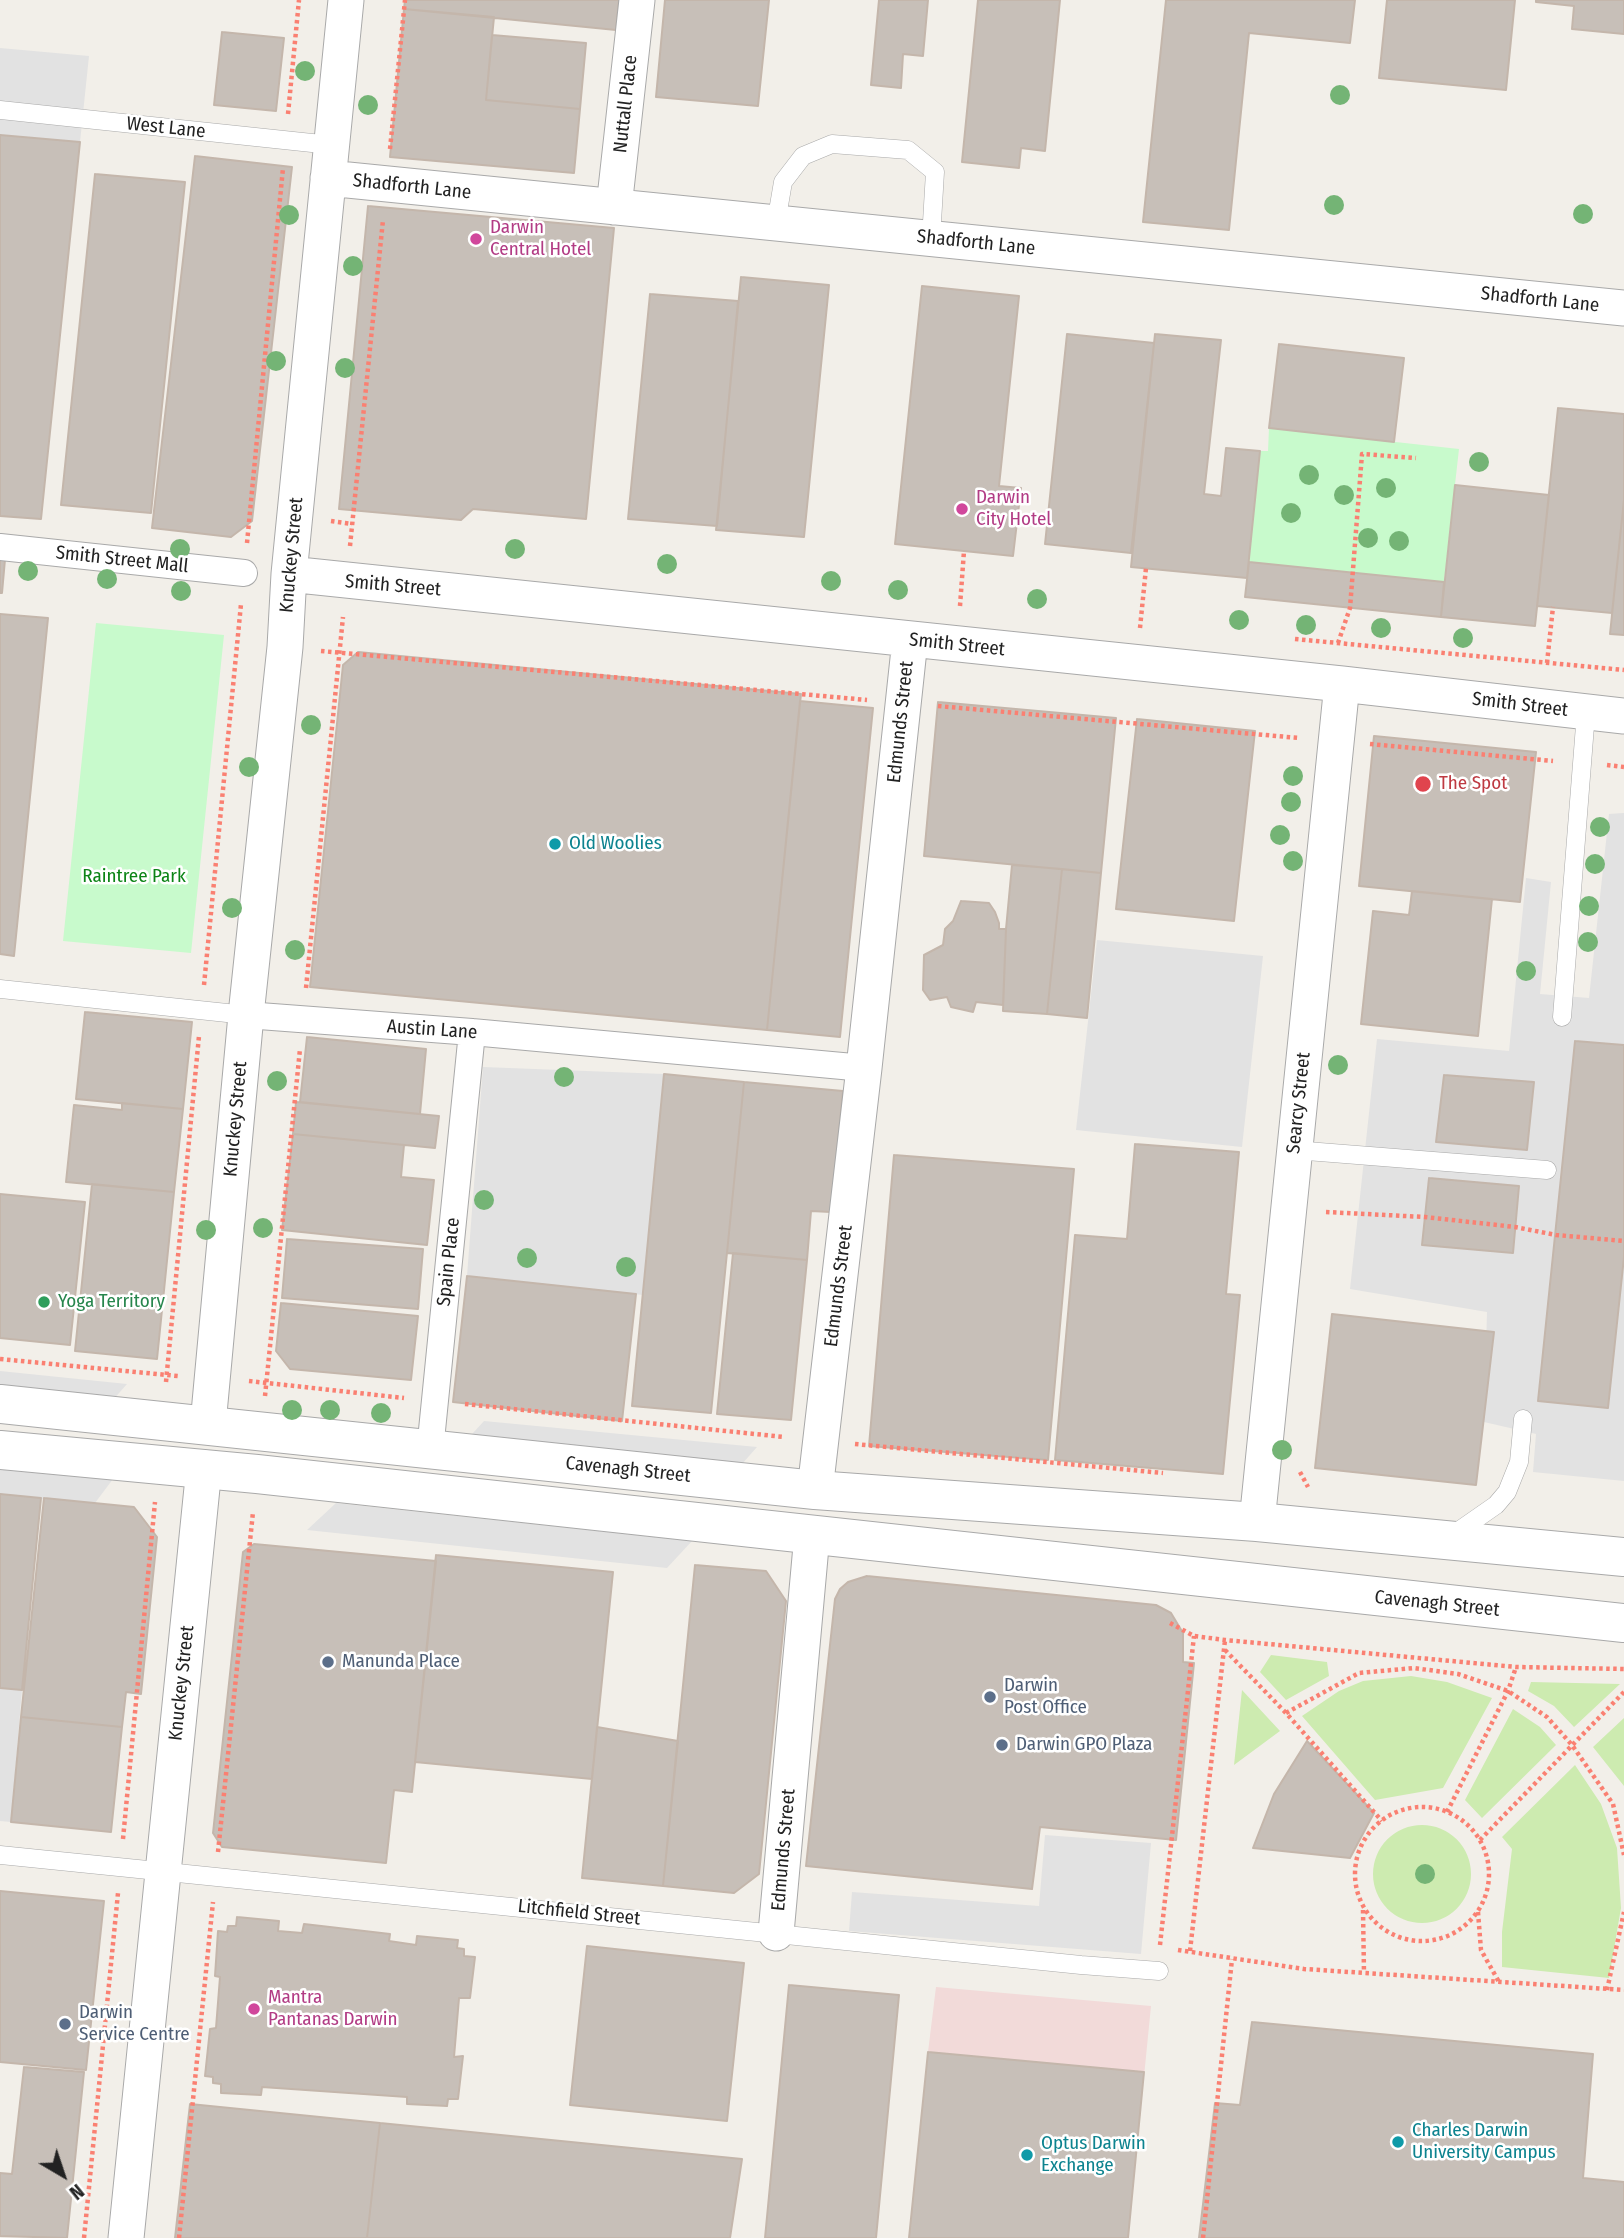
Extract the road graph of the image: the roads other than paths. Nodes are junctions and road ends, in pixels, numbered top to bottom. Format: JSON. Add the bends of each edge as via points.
{"nodes":[{"id":1,"x":346,"y":0,"type":"edge"},
{"id":2,"x":637,"y":0,"type":"edge"},
{"id":3,"x":0,"y":110,"type":"edge"},
{"id":4,"x":330,"y":162,"type":"junction"},
{"id":5,"x":614,"y":207,"type":"junction"},
{"id":6,"x":776,"y":223,"type":"junction"},
{"id":7,"x":932,"y":239,"type":"junction"},
{"id":8,"x":1624,"y":309,"type":"edge"},
{"id":9,"x":0,"y":547,"type":"edge"},
{"id":10,"x":244,"y":573,"type":"road end"},
{"id":11,"x":289,"y":574,"type":"junction"},
{"id":12,"x":910,"y":640,"type":"junction"},
{"id":13,"x":1339,"y":667,"type":"junction"},
{"id":14,"x":1586,"y":713,"type":"junction"},
{"id":15,"x":1624,"y":716,"type":"edge"},
{"id":16,"x":0,"y":989,"type":"edge"},
{"id":17,"x":246,"y":1016,"type":"junction"},
{"id":18,"x":1562,"y":1017,"type":"dead end"},
{"id":19,"x":472,"y":1032,"type":"junction"},
{"id":20,"x":864,"y":1068,"type":"junction"},
{"id":21,"x":1294,"y":1150,"type":"junction"},
{"id":22,"x":1547,"y":1170,"type":"dead end"},
{"id":23,"x":0,"y":1404,"type":"edge"},
{"id":24,"x":1523,"y":1419,"type":"dead end"},
{"id":25,"x":208,"y":1424,"type":"junction"},
{"id":26,"x":0,"y":1450,"type":"edge"},
{"id":27,"x":430,"y":1450,"type":"junction"},
{"id":28,"x":204,"y":1468,"type":"junction"},
{"id":29,"x":815,"y":1490,"type":"junction"},
{"id":30,"x":426,"y":1492,"type":"junction"},
{"id":31,"x":1257,"y":1522,"type":"junction"},
{"id":32,"x":812,"y":1535,"type":"junction"},
{"id":33,"x":1444,"y":1541,"type":"junction"},
{"id":34,"x":1624,"y":1557,"type":"edge"},
{"id":35,"x":1251,"y":1582,"type":"junction"},
{"id":36,"x":1624,"y":1623,"type":"edge"},
{"id":37,"x":0,"y":1855,"type":"edge"},
{"id":38,"x":163,"y":1871,"type":"junction"},
{"id":39,"x":776,"y":1933,"type":"junction"},
{"id":40,"x":1158,"y":1970,"type":"dead end"},
{"id":41,"x":126,"y":2238,"type":"edge"}],
"edges":[{"from":1,"to":4,"type":"street","name":"Knuckey Street"},
{"from":2,"to":5,"type":"street","name":"Nuttall Place"},
{"from":3,"to":4,"type":"lane","name":"West Lane","via":[[285,140]]},
{"from":4,"to":5,"type":"street","name":"Shadforth Lane","via":[[386,184]]},
{"from":4,"to":11,"type":"street","name":"Knuckey Street"},
{"from":5,"to":6,"type":"street","name":"Shadforth Lane"},
{"from":6,"to":7,"type":"street","name":"Shadforth Lane"},
{"from":6,"to":7,"type":"lane","via":[[783,182],[803,156],[832,144],[908,150],[935,172]]},
{"from":7,"to":8,"type":"street","name":"Shadforth Lane"},
{"from":9,"to":10,"type":"street","name":"Smith Street Mall"},
{"from":11,"to":12,"type":"street","name":"Smith Street"},
{"from":11,"to":17,"type":"street","name":"Knuckey Street"},
{"from":12,"to":13,"type":"street","name":"Smith Street"},
{"from":12,"to":20,"type":"street","name":"Edmunds Street"},
{"from":13,"to":14,"type":"street","name":"Smith Street"},
{"from":13,"to":21,"type":"street","name":"Searcy Street"},
{"from":14,"to":15,"type":"street","name":"Smith Street"},
{"from":14,"to":18,"type":"lane"},
{"from":16,"to":17,"type":"lane","name":"Austin Lane"},
{"from":17,"to":19,"type":"street","name":"Austin Lane"},
{"from":17,"to":25,"type":"street","name":"Knuckey Street"},
{"from":19,"to":20,"type":"street","name":"Austin Lane"},
{"from":19,"to":27,"type":"street","name":"Spain Place"},
{"from":20,"to":29,"type":"street","name":"Edmunds Street"},
{"from":21,"to":22,"type":"lane"},
{"from":21,"to":31,"type":"street","name":"Searcy Street"},
{"from":23,"to":25,"type":"street","name":"Cavenagh Street"},
{"from":24,"to":33,"type":"lane","via":[[1519,1462],[1507,1492],[1496,1505]]},
{"from":25,"to":27,"type":"street","name":"Cavenagh Street"},
{"from":25,"to":28,"type":"street","name":"Knuckey Street"},
{"from":26,"to":28,"type":"street","name":"Cavenagh Street"},
{"from":27,"to":29,"type":"street","name":"Cavenagh Street"},
{"from":27,"to":30,"type":"street","name":"Spain Place"},
{"from":28,"to":30,"type":"street","name":"Cavenagh Street"},
{"from":28,"to":38,"type":"street","name":"Knuckey Street"},
{"from":29,"to":31,"type":"street","name":"Cavenagh Street"},
{"from":29,"to":32,"type":"street","name":"Edmunds Street"},
{"from":30,"to":32,"type":"street","name":"Cavenagh Street"},
{"from":31,"to":33,"type":"street","name":"Cavenagh Street"},
{"from":31,"to":35,"type":"street"},
{"from":32,"to":35,"type":"street","name":"Cavenagh Street"},
{"from":32,"to":39,"type":"street","name":"Edmunds Street"},
{"from":33,"to":34,"type":"street","name":"Cavenagh Street"},
{"from":35,"to":36,"type":"street","name":"Cavenagh Street"},
{"from":37,"to":38,"type":"lane","name":"Litchfield Street"},
{"from":38,"to":39,"type":"lane","name":"Litchfield Street"},
{"from":38,"to":41,"type":"street","name":"Knuckey Street"},
{"from":39,"to":40,"type":"lane","name":"Litchfield Street"}]}
